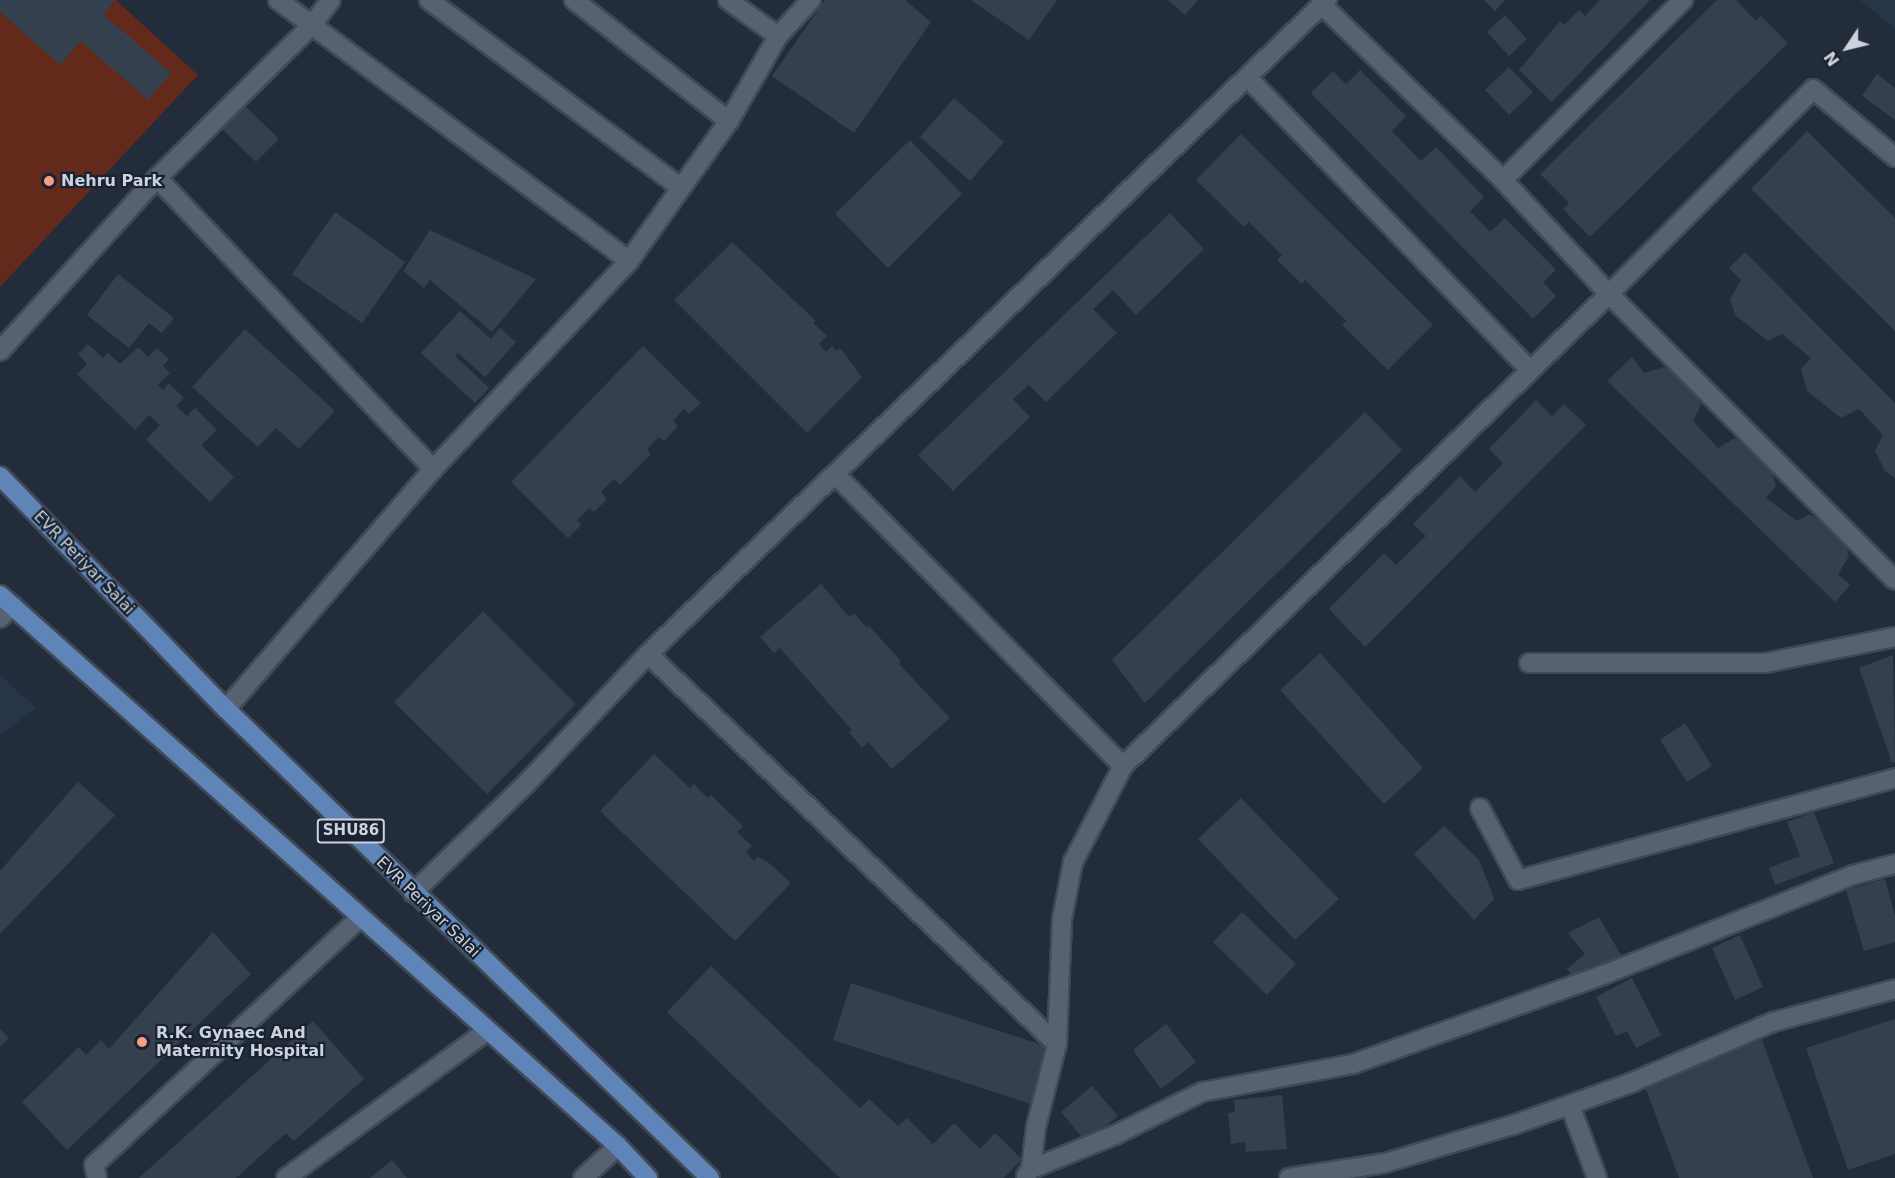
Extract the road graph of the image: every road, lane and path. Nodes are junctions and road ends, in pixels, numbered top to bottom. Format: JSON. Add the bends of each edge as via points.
{"nodes":[{"id":1,"x":278,"y":0,"type":"edge"},
{"id":2,"x":331,"y":0,"type":"edge"},
{"id":3,"x":429,"y":0,"type":"edge"},
{"id":4,"x":574,"y":0,"type":"edge"},
{"id":5,"x":728,"y":0,"type":"edge"},
{"id":6,"x":811,"y":0,"type":"edge"},
{"id":7,"x":1683,"y":0,"type":"edge"},
{"id":8,"x":1324,"y":2,"type":"edge"},
{"id":9,"x":312,"y":25,"type":"junction"},
{"id":10,"x":778,"y":36,"type":"junction"},
{"id":11,"x":1247,"y":77,"type":"junction"},
{"id":12,"x":729,"y":121,"type":"junction"},
{"id":13,"x":1895,"y":157,"type":"edge"},
{"id":14,"x":157,"y":178,"type":"junction"},
{"id":15,"x":1503,"y":180,"type":"junction"},
{"id":16,"x":680,"y":188,"type":"junction"},
{"id":17,"x":629,"y":261,"type":"junction"},
{"id":18,"x":1609,"y":294,"type":"junction"},
{"id":19,"x":0,"y":351,"type":"edge"},
{"id":20,"x":1529,"y":369,"type":"junction"},
{"id":21,"x":433,"y":469,"type":"junction"},
{"id":22,"x":835,"y":474,"type":"junction"},
{"id":23,"x":0,"y":476,"type":"edge"},
{"id":24,"x":1895,"y":580,"type":"edge"},
{"id":25,"x":4,"y":606,"type":"edge"},
{"id":26,"x":1895,"y":637,"type":"edge"},
{"id":27,"x":648,"y":654,"type":"junction"},
{"id":28,"x":1529,"y":663,"type":"dead end"},
{"id":29,"x":226,"y":709,"type":"junction"},
{"id":30,"x":1123,"y":766,"type":"junction"},
{"id":31,"x":1895,"y":778,"type":"edge"},
{"id":32,"x":1480,"y":808,"type":"dead end"},
{"id":33,"x":1895,"y":864,"type":"edge"},
{"id":34,"x":413,"y":893,"type":"junction"},
{"id":35,"x":361,"y":917,"type":"junction"},
{"id":36,"x":1895,"y":989,"type":"edge"},
{"id":37,"x":488,"y":1030,"type":"junction"},
{"id":38,"x":1057,"y":1044,"type":"junction"},
{"id":39,"x":1570,"y":1105,"type":"junction"},
{"id":40,"x":618,"y":1146,"type":"junction"},
{"id":41,"x":1028,"y":1174,"type":"edge"},
{"id":42,"x":98,"y":1178,"type":"edge"},
{"id":43,"x":286,"y":1178,"type":"edge"},
{"id":44,"x":583,"y":1178,"type":"edge"},
{"id":45,"x":648,"y":1178,"type":"edge"},
{"id":46,"x":710,"y":1178,"type":"edge"},
{"id":47,"x":1289,"y":1178,"type":"edge"},
{"id":48,"x":1597,"y":1178,"type":"edge"}],
"edges":[{"from":1,"to":9,"type":"street"},
{"from":2,"to":9,"type":"street"},
{"from":3,"to":16,"type":"street"},
{"from":4,"to":12,"type":"street"},
{"from":5,"to":10,"type":"street"},
{"from":6,"to":10,"type":"street"},
{"from":7,"to":15,"type":"street"},
{"from":8,"to":11,"type":"street"},
{"from":8,"to":15,"type":"street"},
{"from":9,"to":14,"type":"street"},
{"from":9,"to":17,"type":"street"},
{"from":10,"to":12,"type":"street"},
{"from":11,"to":20,"type":"street"},
{"from":11,"to":22,"type":"street"},
{"from":12,"to":16,"type":"street"},
{"from":13,"to":18,"type":"street","via":[[1813,89]]},
{"from":14,"to":19,"type":"street"},
{"from":14,"to":21,"type":"street"},
{"from":15,"to":18,"type":"street"},
{"from":16,"to":17,"type":"street"},
{"from":17,"to":21,"type":"street"},
{"from":18,"to":20,"type":"street"},
{"from":18,"to":24,"type":"street"},
{"from":20,"to":30,"type":"street"},
{"from":21,"to":29,"type":"street"},
{"from":22,"to":27,"type":"street"},
{"from":22,"to":30,"type":"street"},
{"from":23,"to":29,"type":"main road","name":"EVR Periyar Salai","number":"SHU86"},
{"from":25,"to":35,"type":"main road"},
{"from":26,"to":28,"type":"street","via":[[1765,663]]},
{"from":27,"to":34,"type":"street","via":[[525,785]]},
{"from":27,"to":38,"type":"street"},
{"from":29,"to":34,"type":"main road","name":"EVR Periyar Salai","number":"SHU86"},
{"from":30,"to":38,"type":"street","via":[[1073,862],[1062,919]]},
{"from":31,"to":32,"type":"street","via":[[1518,880]]},
{"from":33,"to":41,"type":"street","via":[[1853,875],[1603,975],[1353,1064],[1202,1092]]},
{"from":34,"to":46,"type":"main road","name":"EVR Periyar Salai","number":"SHU86"},
{"from":35,"to":37,"type":"main road"},
{"from":35,"to":42,"type":"street","via":[[93,1165]]},
{"from":36,"to":39,"type":"street","via":[[1773,1022]]},
{"from":37,"to":40,"type":"main road"},
{"from":37,"to":43,"type":"street"},
{"from":38,"to":41,"type":"street"},
{"from":39,"to":47,"type":"street","via":[[1385,1163]]},
{"from":39,"to":48,"type":"street"},
{"from":40,"to":44,"type":"street"},
{"from":40,"to":45,"type":"main road"}]}
